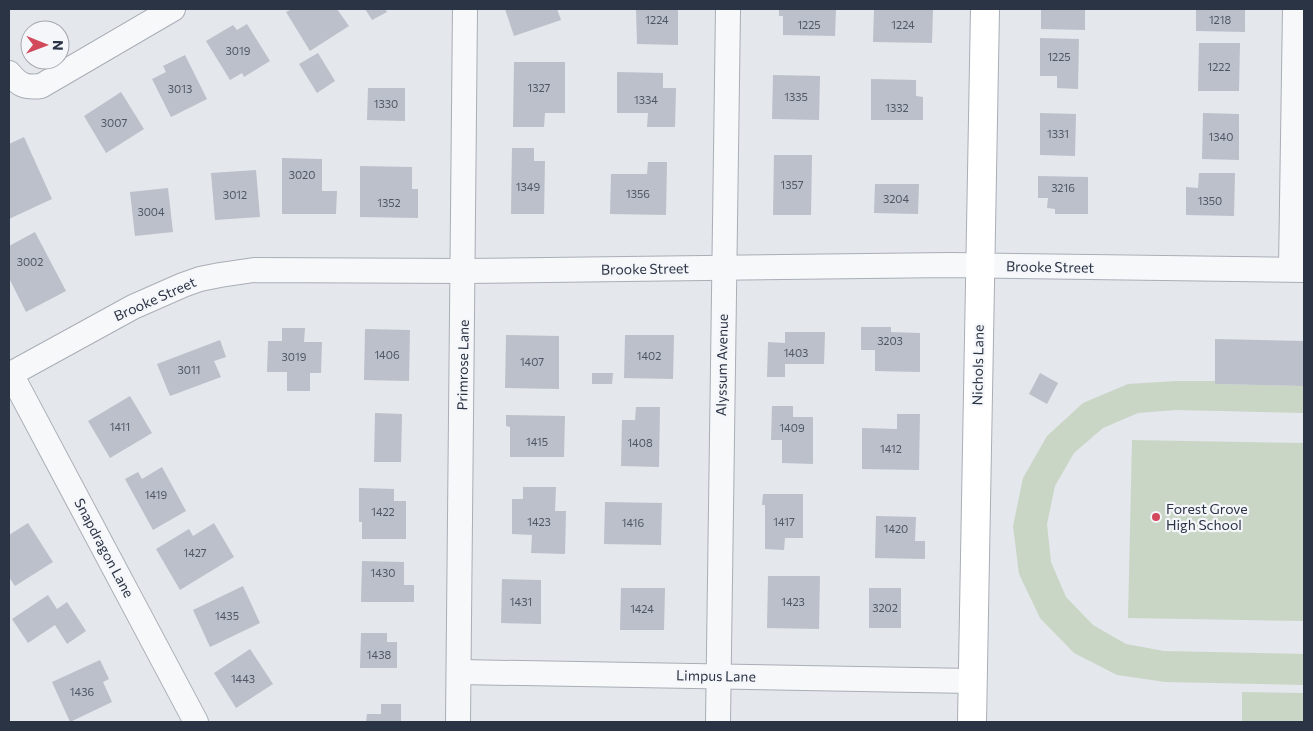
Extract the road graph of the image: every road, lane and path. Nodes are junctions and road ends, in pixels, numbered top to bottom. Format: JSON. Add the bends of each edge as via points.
{"nodes":[{"id":1,"x":173,"y":9,"type":"edge"},
{"id":2,"x":465,"y":9,"type":"edge"},
{"id":3,"x":728,"y":9,"type":"edge"},
{"id":4,"x":985,"y":9,"type":"edge"},
{"id":5,"x":1294,"y":9,"type":"edge"},
{"id":6,"x":9,"y":73,"type":"edge"},
{"id":7,"x":980,"y":266,"type":"junction"},
{"id":8,"x":724,"y":268,"type":"junction"},
{"id":9,"x":1297,"y":269,"type":"edge"},
{"id":10,"x":464,"y":271,"type":"junction"},
{"id":11,"x":10,"y":374,"type":"edge"},
{"id":12,"x":459,"y":672,"type":"junction"},
{"id":13,"x":719,"y":676,"type":"junction"},
{"id":14,"x":972,"y":681,"type":"junction"},
{"id":15,"x":196,"y":722,"type":"edge"},
{"id":16,"x":458,"y":722,"type":"edge"},
{"id":17,"x":718,"y":722,"type":"edge"},
{"id":18,"x":972,"y":722,"type":"edge"}],
"edges":[{"from":1,"to":6,"type":"street","via":[[41,86],[28,87]]},
{"from":2,"to":10,"type":"street","name":"Primrose Lane"},
{"from":3,"to":8,"type":"street","name":"Alyssum Avenue"},
{"from":4,"to":7,"type":"street","name":"Nichols Lane"},
{"from":5,"to":9,"type":"street"},
{"from":7,"to":8,"type":"street","name":"Brooke Street"},
{"from":7,"to":9,"type":"street","name":"Brooke Street"},
{"from":7,"to":14,"type":"street","name":"Nichols Lane"},
{"from":8,"to":10,"type":"street","name":"Brooke Street"},
{"from":8,"to":13,"type":"street","name":"Alyssum Avenue"},
{"from":10,"to":11,"type":"street","name":"Brooke Street","via":[[254,270],[200,279],[133,307]]},
{"from":10,"to":12,"type":"street","name":"Primrose Lane"},
{"from":11,"to":15,"type":"street","name":"Snapdragon Lane"},
{"from":12,"to":13,"type":"street","name":"Limpus Lane"},
{"from":12,"to":16,"type":"street","name":"Primrose Lane"},
{"from":13,"to":14,"type":"street","name":"Limpus Lane"},
{"from":13,"to":17,"type":"street","name":"Alyssum Avenue"},
{"from":14,"to":18,"type":"street","name":"Nichols Lane"}]}
